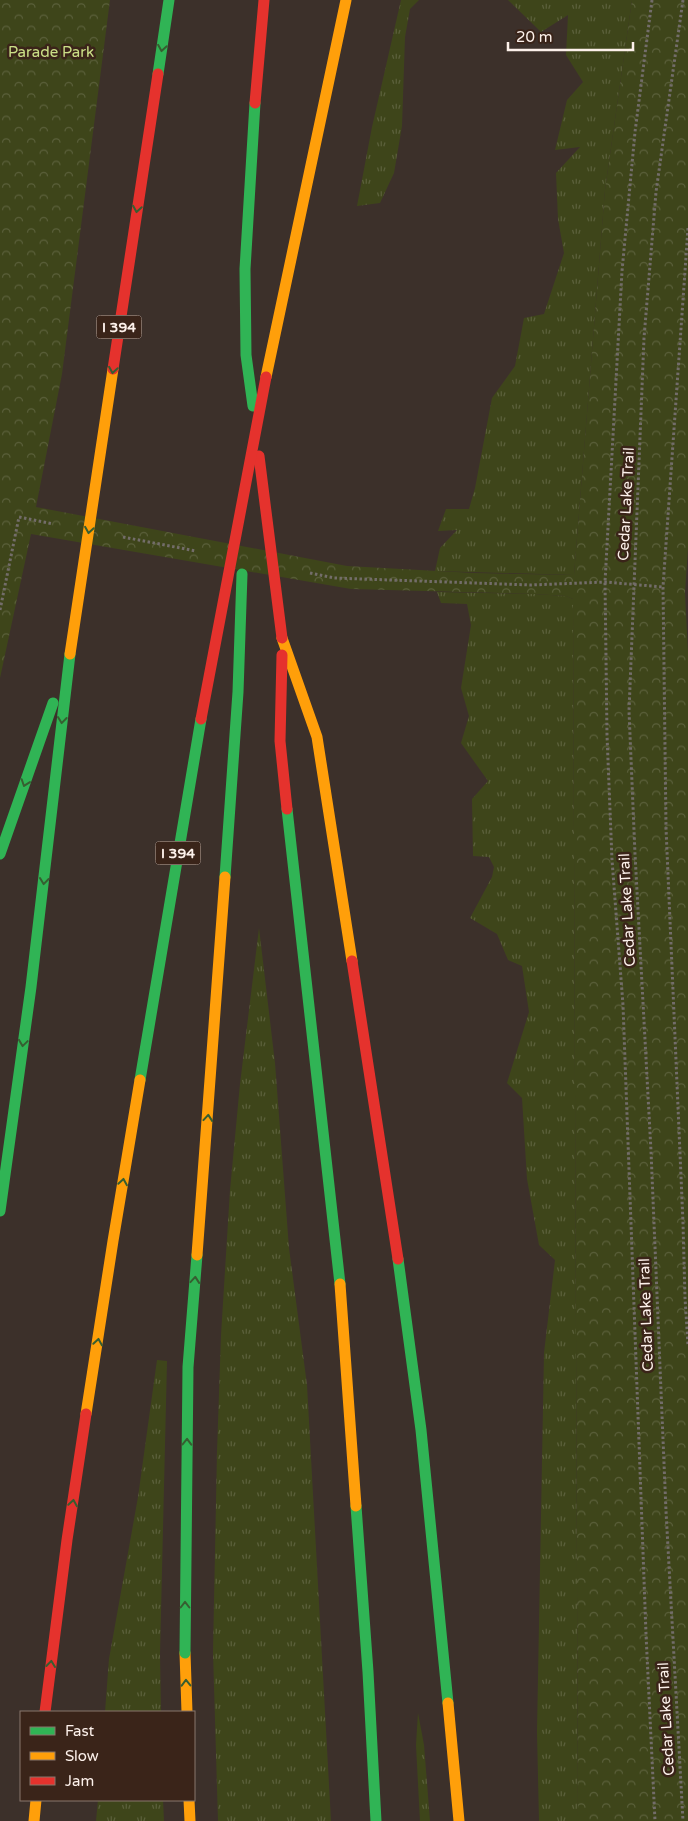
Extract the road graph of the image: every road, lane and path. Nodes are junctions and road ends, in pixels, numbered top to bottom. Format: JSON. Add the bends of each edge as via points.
{"nodes":[{"id":1,"x":169,"y":0,"type":"edge"},
{"id":2,"x":264,"y":0,"type":"edge"},
{"id":3,"x":346,"y":0,"type":"edge"},
{"id":4,"x":652,"y":0,"type":"edge"},
{"id":5,"x":683,"y":0,"type":"edge"},
{"id":6,"x":688,"y":228,"type":"edge"},
{"id":7,"x":246,"y":484,"type":"junction"},
{"id":8,"x":606,"y":582,"type":"junction"},
{"id":9,"x":633,"y":585,"type":"junction"},
{"id":10,"x":663,"y":587,"type":"junction"},
{"id":11,"x":282,"y":638,"type":"junction"},
{"id":12,"x":70,"y":654,"type":"junction"},
{"id":13,"x":0,"y":854,"type":"edge"},
{"id":14,"x":0,"y":1211,"type":"edge"},
{"id":15,"x":688,"y":1345,"type":"edge"},
{"id":16,"x":45,"y":1711,"type":"edge"},
{"id":17,"x":187,"y":1711,"type":"edge"},
{"id":18,"x":36,"y":1801,"type":"edge"},
{"id":19,"x":189,"y":1801,"type":"edge"},
{"id":20,"x":34,"y":1821,"type":"edge"},
{"id":21,"x":190,"y":1821,"type":"edge"},
{"id":22,"x":376,"y":1821,"type":"edge"},
{"id":23,"x":459,"y":1821,"type":"edge"},
{"id":24,"x":655,"y":1821,"type":"edge"},
{"id":25,"x":683,"y":1821,"type":"edge"}],
"edges":[{"from":1,"to":12,"type":"highway","number":"I 394","one_way":true,"bridge":true},
{"from":2,"to":11,"type":"highway","bridge":true,"via":[[245,269],[246,355]]},
{"from":3,"to":7,"type":"highway","number":"I 394","bridge":true,"via":[[273,339]]},
{"from":4,"to":8,"type":"path","name":"Cedar Lake Trail","via":[[622,271]]},
{"from":5,"to":9,"type":"path","name":"Cedar Lake Trail","via":[[656,192],[644,338]]},
{"from":6,"to":10,"type":"path"},
{"from":16,"to":7,"type":"highway","number":"I 394","one_way":true,"bridge":true,"via":[[67,1540],[113,1241],[208,681]]},
{"from":17,"to":7,"type":"highway","one_way":true,"bridge":true,"via":[[188,1367],[238,692]]},
{"from":8,"to":9,"type":"path"},
{"from":8,"to":24,"type":"path","name":"Cedar Lake Trail","via":[[607,735],[623,1005]]},
{"from":9,"to":10,"type":"path"},
{"from":9,"to":25,"type":"path","name":"Cedar Lake Trail","via":[[629,712]]},
{"from":10,"to":15,"type":"path","via":[[666,828]]},
{"from":11,"to":22,"type":"highway","via":[[280,741],[341,1292]]},
{"from":11,"to":23,"type":"highway","via":[[317,737],[403,1294],[421,1430]]},
{"from":12,"to":13,"type":"highway","one_way":true},
{"from":12,"to":14,"type":"highway","number":"I 394","one_way":true,"via":[[31,986]]},
{"from":18,"to":20,"type":"highway"},
{"from":19,"to":21,"type":"highway"}]}
